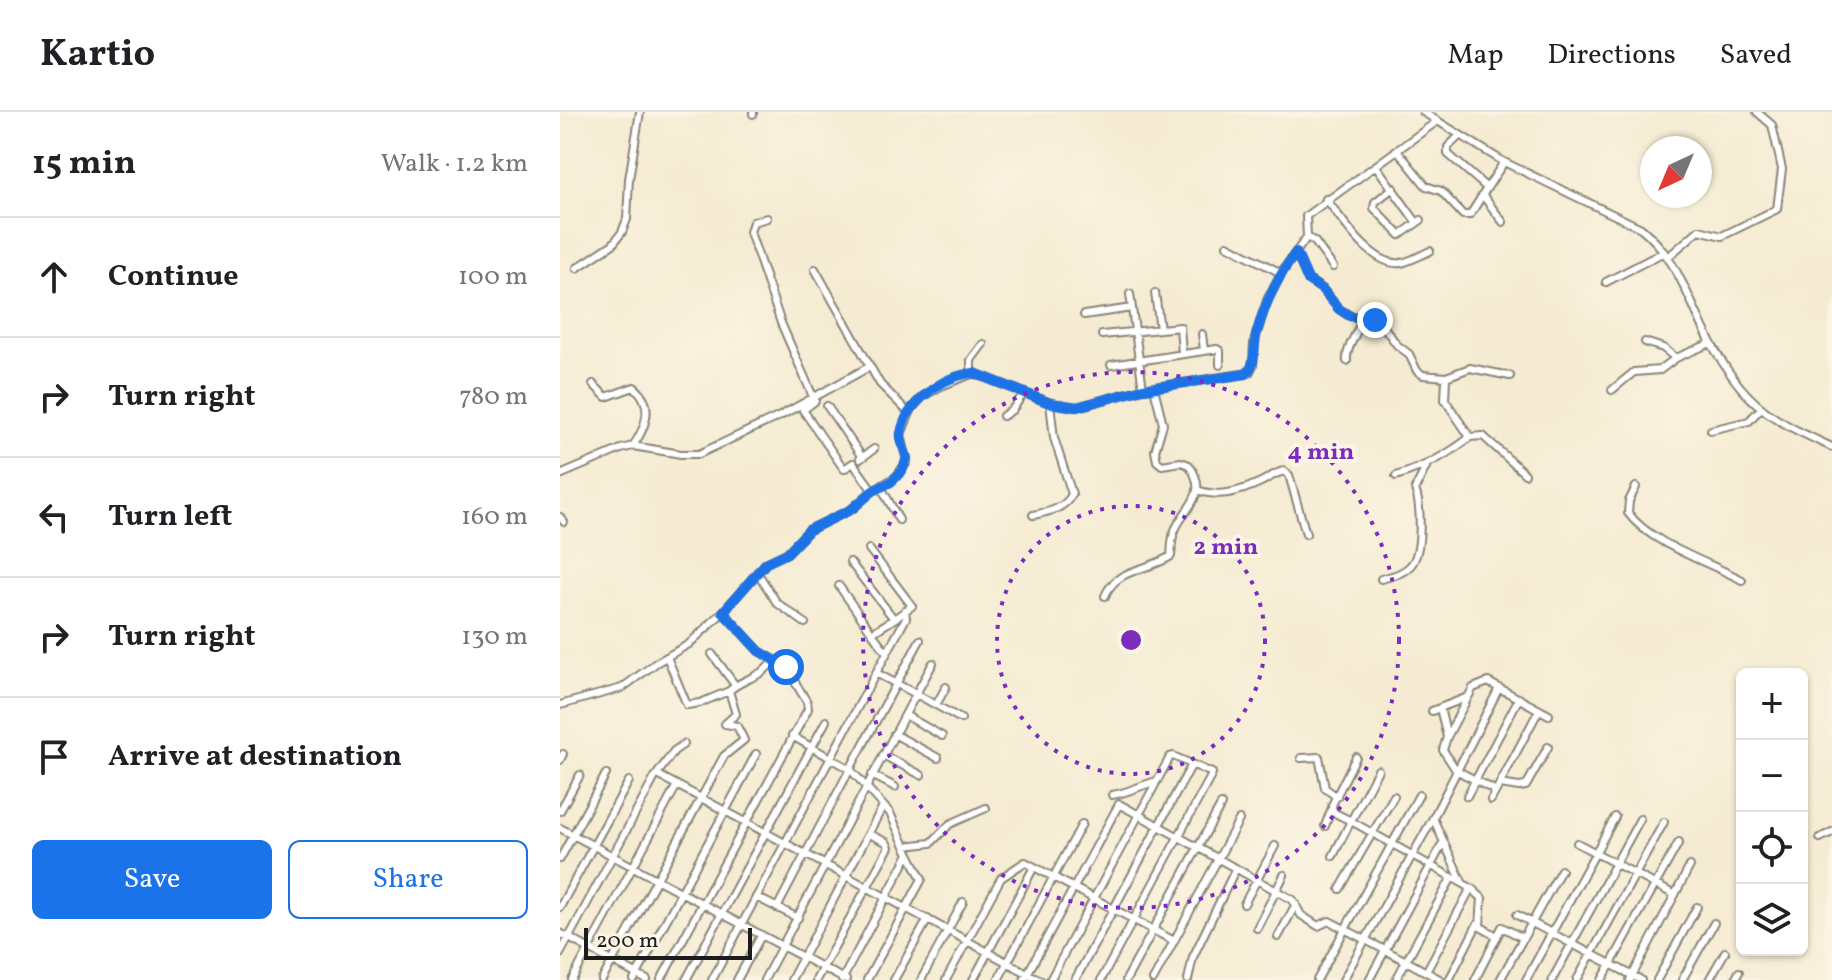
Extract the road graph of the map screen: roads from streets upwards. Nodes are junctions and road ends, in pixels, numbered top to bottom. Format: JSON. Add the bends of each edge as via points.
{"nodes":[{"id":1,"x":640,"y":112,"type":"edge"},
{"id":2,"x":1757,"y":112,"type":"edge"},
{"id":3,"x":1425,"y":113,"type":"edge"},
{"id":4,"x":1436,"y":122,"type":"junction"},
{"id":5,"x":1459,"y":136,"type":"junction"},
{"id":6,"x":1398,"y":151,"type":"junction"},
{"id":7,"x":1504,"y":162,"type":"junction"},
{"id":8,"x":1376,"y":166,"type":"junction"},
{"id":9,"x":1393,"y":188,"type":"junction"},
{"id":10,"x":1487,"y":188,"type":"junction"},
{"id":11,"x":1484,"y":197,"type":"junction"},
{"id":12,"x":1326,"y":199,"type":"junction"},
{"id":13,"x":767,"y":218,"type":"dead end"},
{"id":14,"x":1503,"y":222,"type":"dead end"},
{"id":15,"x":1307,"y":237,"type":"junction"},
{"id":16,"x":1227,"y":245,"type":"dead end"},
{"id":17,"x":1430,"y":251,"type":"dead end"},
{"id":18,"x":1296,"y":252,"type":"junction"},
{"id":19,"x":1666,"y":254,"type":"junction"},
{"id":20,"x":1333,"y":267,"type":"dead end"},
{"id":21,"x":577,"y":268,"type":"dead end"},
{"id":22,"x":815,"y":269,"type":"dead end"},
{"id":23,"x":1281,"y":273,"type":"junction"},
{"id":24,"x":1606,"y":282,"type":"dead end"},
{"id":25,"x":1155,"y":293,"type":"dead end"},
{"id":26,"x":1130,"y":294,"type":"dead end"},
{"id":27,"x":1132,"y":308,"type":"junction"},
{"id":28,"x":1084,"y":315,"type":"dead end"},
{"id":29,"x":1363,"y":317,"type":"junction"},
{"id":30,"x":1160,"y":329,"type":"junction"},
{"id":31,"x":1135,"y":332,"type":"junction"},
{"id":32,"x":1202,"y":334,"type":"dead end"},
{"id":33,"x":1102,"y":335,"type":"dead end"},
{"id":34,"x":1645,"y":342,"type":"dead end"},
{"id":35,"x":983,"y":344,"type":"dead end"},
{"id":36,"x":1709,"y":345,"type":"junction"},
{"id":37,"x":1204,"y":350,"type":"junction"},
{"id":38,"x":1182,"y":353,"type":"junction"},
{"id":39,"x":1676,"y":358,"type":"junction"},
{"id":40,"x":1138,"y":360,"type":"junction"},
{"id":41,"x":1347,"y":361,"type":"dead end"},
{"id":42,"x":1111,"y":365,"type":"dead end"},
{"id":43,"x":1220,"y":365,"type":"dead end"},
{"id":44,"x":869,"y":367,"type":"junction"},
{"id":45,"x":971,"y":373,"type":"junction"},
{"id":46,"x":1510,"y":376,"type":"dead end"},
{"id":47,"x":1446,"y":377,"type":"junction"},
{"id":48,"x":593,"y":384,"type":"dead end"},
{"id":49,"x":1154,"y":388,"type":"junction"},
{"id":50,"x":1143,"y":389,"type":"junction"},
{"id":51,"x":1612,"y":390,"type":"dead end"},
{"id":52,"x":1024,"y":393,"type":"junction"},
{"id":53,"x":814,"y":400,"type":"junction"},
{"id":54,"x":1050,"y":403,"type":"junction"},
{"id":55,"x":827,"y":406,"type":"dead end"},
{"id":56,"x":909,"y":413,"type":"junction"},
{"id":57,"x":1758,"y":413,"type":"junction"},
{"id":58,"x":1003,"y":416,"type":"dead end"},
{"id":59,"x":1711,"y":430,"type":"dead end"},
{"id":60,"x":1470,"y":437,"type":"junction"},
{"id":61,"x":633,"y":446,"type":"junction"},
{"id":62,"x":1832,"y":447,"type":"edge"},
{"id":63,"x":874,"y":449,"type":"dead end"},
{"id":64,"x":862,"y":457,"type":"junction"},
{"id":65,"x":853,"y":463,"type":"junction"},
{"id":66,"x":1426,"y":467,"type":"junction"},
{"id":67,"x":1525,"y":474,"type":"dead end"},
{"id":68,"x":560,"y":475,"type":"edge"},
{"id":69,"x":1396,"y":476,"type":"dead end"},
{"id":70,"x":881,"y":487,"type":"junction"},
{"id":71,"x":1636,"y":487,"type":"dead end"},
{"id":72,"x":1197,"y":490,"type":"junction"},
{"id":73,"x":873,"y":491,"type":"junction"},
{"id":74,"x":1033,"y":515,"type":"dead end"},
{"id":75,"x":899,"y":520,"type":"dead end"},
{"id":76,"x":1306,"y":534,"type":"dead end"},
{"id":77,"x":869,"y":549,"type":"dead end"},
{"id":78,"x":850,"y":562,"type":"dead end"},
{"id":79,"x":757,"y":572,"type":"junction"},
{"id":80,"x":1381,"y":579,"type":"dead end"},
{"id":81,"x":1742,"y":580,"type":"dead end"},
{"id":82,"x":839,"y":586,"type":"dead end"},
{"id":83,"x":1105,"y":596,"type":"dead end"},
{"id":84,"x":905,"y":610,"type":"junction"},
{"id":85,"x":723,"y":612,"type":"junction"},
{"id":86,"x":894,"y":619,"type":"junction"},
{"id":87,"x":805,"y":623,"type":"dead end"},
{"id":88,"x":872,"y":633,"type":"junction"},
{"id":89,"x":920,"y":640,"type":"dead end"},
{"id":90,"x":887,"y":653,"type":"junction"},
{"id":91,"x":712,"y":654,"type":"dead end"},
{"id":92,"x":667,"y":657,"type":"junction"},
{"id":93,"x":773,"y":659,"type":"junction"},
{"id":94,"x":933,"y":663,"type":"dead end"},
{"id":95,"x":876,"y":673,"type":"junction"},
{"id":96,"x":895,"y":683,"type":"junction"},
{"id":97,"x":946,"y":687,"type":"dead end"},
{"id":98,"x":732,"y":688,"type":"junction"},
{"id":99,"x":1499,"y":688,"type":"junction"},
{"id":100,"x":916,"y":694,"type":"junction"},
{"id":101,"x":1468,"y":697,"type":"junction"},
{"id":102,"x":1519,"y":698,"type":"junction"},
{"id":103,"x":560,"y":705,"type":"edge"},
{"id":104,"x":936,"y":705,"type":"junction"},
{"id":105,"x":962,"y":706,"type":"dead end"},
{"id":106,"x":1440,"y":708,"type":"junction"},
{"id":107,"x":1539,"y":710,"type":"junction"},
{"id":108,"x":1432,"y":711,"type":"dead end"},
{"id":109,"x":905,"y":715,"type":"junction"},
{"id":110,"x":1549,"y":715,"type":"dead end"},
{"id":111,"x":826,"y":721,"type":"dead end"},
{"id":112,"x":894,"y":734,"type":"junction"},
{"id":113,"x":792,"y":736,"type":"junction"},
{"id":114,"x":942,"y":736,"type":"dead end"},
{"id":115,"x":1447,"y":737,"type":"junction"},
{"id":116,"x":684,"y":744,"type":"dead end"},
{"id":117,"x":812,"y":747,"type":"junction"},
{"id":118,"x":1548,"y":747,"type":"dead end"},
{"id":119,"x":756,"y":754,"type":"dead end"},
{"id":120,"x":883,"y":755,"type":"junction"},
{"id":121,"x":831,"y":757,"type":"junction"},
{"id":122,"x":1356,"y":757,"type":"dead end"},
{"id":123,"x":938,"y":758,"type":"dead end"},
{"id":124,"x":1301,"y":758,"type":"dead end"},
{"id":125,"x":1191,"y":766,"type":"junction"},
{"id":126,"x":850,"y":769,"type":"junction"},
{"id":127,"x":1378,"y":770,"type":"dead end"},
{"id":128,"x":1456,"y":770,"type":"junction"},
{"id":129,"x":606,"y":774,"type":"dead end"},
{"id":130,"x":580,"y":775,"type":"dead end"},
{"id":131,"x":658,"y":775,"type":"junction"},
{"id":132,"x":872,"y":775,"type":"junction"},
{"id":133,"x":921,"y":775,"type":"dead end"},
{"id":134,"x":629,"y":781,"type":"dead end"},
{"id":135,"x":1157,"y":781,"type":"junction"},
{"id":136,"x":1476,"y":781,"type":"junction"},
{"id":137,"x":677,"y":785,"type":"junction"},
{"id":138,"x":866,"y":786,"type":"junction"},
{"id":139,"x":895,"y":787,"type":"dead end"},
{"id":140,"x":1498,"y":787,"type":"junction"},
{"id":141,"x":1112,"y":795,"type":"dead end"},
{"id":142,"x":1419,"y":795,"type":"dead end"},
{"id":143,"x":1394,"y":796,"type":"dead end"},
{"id":144,"x":1467,"y":796,"type":"dead end"},
{"id":145,"x":701,"y":797,"type":"junction"},
{"id":146,"x":1337,"y":797,"type":"junction"},
{"id":147,"x":1491,"y":800,"type":"dead end"},
{"id":148,"x":1221,"y":805,"type":"dead end"},
{"id":149,"x":882,"y":808,"type":"dead end"},
{"id":150,"x":986,"y":808,"type":"dead end"},
{"id":151,"x":1331,"y":809,"type":"junction"},
{"id":152,"x":560,"y":811,"type":"edge"},
{"id":153,"x":726,"y":811,"type":"junction"},
{"id":154,"x":1138,"y":815,"type":"junction"},
{"id":155,"x":1615,"y":817,"type":"dead end"},
{"id":156,"x":1433,"y":818,"type":"junction"},
{"id":157,"x":1640,"y":819,"type":"dead end"},
{"id":158,"x":1239,"y":820,"type":"dead end"},
{"id":159,"x":746,"y":821,"type":"junction"},
{"id":160,"x":1351,"y":821,"type":"junction"},
{"id":161,"x":1664,"y":822,"type":"dead end"},
{"id":162,"x":1082,"y":824,"type":"dead end"},
{"id":163,"x":1158,"y":825,"type":"junction"},
{"id":164,"x":1325,"y":826,"type":"dead end"},
{"id":165,"x":560,"y":828,"type":"edge"},
{"id":166,"x":766,"y":832,"type":"junction"},
{"id":167,"x":1372,"y":832,"type":"junction"},
{"id":168,"x":1832,"y":832,"type":"edge"},
{"id":169,"x":869,"y":834,"type":"junction"},
{"id":170,"x":573,"y":835,"type":"junction"},
{"id":171,"x":1178,"y":836,"type":"junction"},
{"id":172,"x":1820,"y":838,"type":"dead end"},
{"id":173,"x":786,"y":842,"type":"junction"},
{"id":174,"x":1679,"y":842,"type":"dead end"},
{"id":175,"x":1391,"y":843,"type":"junction"},
{"id":176,"x":1443,"y":843,"type":"junction"},
{"id":177,"x":1577,"y":843,"type":"dead end"},
{"id":178,"x":593,"y":845,"type":"junction"},
{"id":179,"x":905,"y":846,"type":"junction"},
{"id":180,"x":1275,"y":846,"type":"dead end"},
{"id":181,"x":1198,"y":847,"type":"junction"},
{"id":182,"x":1596,"y":852,"type":"junction"},
{"id":183,"x":806,"y":853,"type":"junction"},
{"id":184,"x":909,"y":854,"type":"junction"},
{"id":185,"x":1412,"y":855,"type":"junction"},
{"id":186,"x":614,"y":856,"type":"junction"},
{"id":187,"x":1333,"y":856,"type":"dead end"},
{"id":188,"x":1218,"y":858,"type":"junction"},
{"id":189,"x":560,"y":859,"type":"edge"},
{"id":190,"x":1616,"y":863,"type":"junction"},
{"id":191,"x":826,"y":865,"type":"junction"},
{"id":192,"x":1431,"y":865,"type":"junction"},
{"id":193,"x":1690,"y":866,"type":"dead end"},
{"id":194,"x":633,"y":867,"type":"junction"},
{"id":195,"x":1034,"y":867,"type":"junction"},
{"id":196,"x":1236,"y":868,"type":"junction"},
{"id":197,"x":1561,"y":870,"type":"dead end"},
{"id":198,"x":1637,"y":874,"type":"junction"},
{"id":199,"x":847,"y":875,"type":"junction"},
{"id":200,"x":1284,"y":875,"type":"dead end"},
{"id":201,"x":1054,"y":876,"type":"junction"},
{"id":202,"x":1452,"y":877,"type":"junction"},
{"id":203,"x":657,"y":879,"type":"junction"},
{"id":204,"x":1256,"y":880,"type":"junction"},
{"id":205,"x":1462,"y":882,"type":"junction"},
{"id":206,"x":867,"y":885,"type":"junction"},
{"id":207,"x":1656,"y":885,"type":"junction"},
{"id":208,"x":1074,"y":887,"type":"junction"},
{"id":209,"x":1471,"y":888,"type":"junction"},
{"id":210,"x":1340,"y":889,"type":"dead end"},
{"id":211,"x":1276,"y":891,"type":"junction"},
{"id":212,"x":682,"y":892,"type":"junction"},
{"id":213,"x":1675,"y":895,"type":"junction"},
{"id":214,"x":756,"y":897,"type":"junction"},
{"id":215,"x":887,"y":897,"type":"junction"},
{"id":216,"x":1094,"y":898,"type":"junction"},
{"id":217,"x":963,"y":902,"type":"dead end"},
{"id":218,"x":702,"y":903,"type":"junction"},
{"id":219,"x":1244,"y":904,"type":"dead end"},
{"id":220,"x":1296,"y":904,"type":"junction"},
{"id":221,"x":560,"y":907,"type":"edge"},
{"id":222,"x":907,"y":907,"type":"junction"},
{"id":223,"x":1697,"y":907,"type":"dead end"},
{"id":224,"x":777,"y":908,"type":"junction"},
{"id":225,"x":1114,"y":909,"type":"junction"},
{"id":226,"x":722,"y":914,"type":"junction"},
{"id":227,"x":1517,"y":915,"type":"dead end"},
{"id":228,"x":798,"y":918,"type":"junction"},
{"id":229,"x":928,"y":919,"type":"junction"},
{"id":230,"x":1134,"y":919,"type":"junction"},
{"id":231,"x":1532,"y":923,"type":"junction"},
{"id":232,"x":1714,"y":923,"type":"dead end"},
{"id":233,"x":742,"y":925,"type":"junction"},
{"id":234,"x":1480,"y":925,"type":"junction"},
{"id":235,"x":1257,"y":928,"type":"dead end"},
{"id":236,"x":948,"y":929,"type":"junction"},
{"id":237,"x":1154,"y":929,"type":"junction"},
{"id":238,"x":1344,"y":929,"type":"junction"},
{"id":239,"x":560,"y":933,"type":"edge"},
{"id":240,"x":1552,"y":933,"type":"junction"},
{"id":241,"x":761,"y":936,"type":"junction"},
{"id":242,"x":1497,"y":936,"type":"junction"},
{"id":243,"x":569,"y":937,"type":"junction"},
{"id":244,"x":1278,"y":937,"type":"dead end"},
{"id":245,"x":1523,"y":938,"type":"junction"},
{"id":246,"x":1365,"y":940,"type":"junction"},
{"id":247,"x":968,"y":941,"type":"junction"},
{"id":248,"x":1174,"y":941,"type":"junction"},
{"id":249,"x":1572,"y":944,"type":"junction"},
{"id":250,"x":782,"y":946,"type":"junction"},
{"id":251,"x":589,"y":948,"type":"junction"},
{"id":252,"x":1385,"y":951,"type":"junction"},
{"id":253,"x":988,"y":952,"type":"junction"},
{"id":254,"x":1725,"y":952,"type":"dead end"},
{"id":255,"x":1591,"y":953,"type":"junction"},
{"id":256,"x":560,"y":954,"type":"edge"},
{"id":257,"x":803,"y":957,"type":"junction"},
{"id":258,"x":612,"y":961,"type":"junction"},
{"id":259,"x":1406,"y":961,"type":"junction"},
{"id":260,"x":1008,"y":962,"type":"junction"},
{"id":261,"x":1611,"y":964,"type":"junction"},
{"id":262,"x":822,"y":968,"type":"junction"},
{"id":263,"x":1426,"y":972,"type":"junction"},
{"id":264,"x":1739,"y":972,"type":"dead end"},
{"id":265,"x":636,"y":977,"type":"edge"},
{"id":266,"x":1026,"y":977,"type":"edge"},
{"id":267,"x":1631,"y":978,"type":"edge"},
{"id":268,"x":844,"y":979,"type":"edge"},
{"id":269,"x":572,"y":980,"type":"edge"},
{"id":270,"x":602,"y":980,"type":"edge"},
{"id":271,"x":647,"y":980,"type":"edge"},
{"id":272,"x":661,"y":980,"type":"edge"},
{"id":273,"x":686,"y":980,"type":"edge"},
{"id":274,"x":712,"y":980,"type":"edge"},
{"id":275,"x":737,"y":980,"type":"edge"},
{"id":276,"x":764,"y":980,"type":"edge"},
{"id":277,"x":791,"y":980,"type":"edge"},
{"id":278,"x":816,"y":980,"type":"edge"},
{"id":279,"x":867,"y":980,"type":"edge"},
{"id":280,"x":894,"y":980,"type":"edge"},
{"id":281,"x":921,"y":980,"type":"edge"},
{"id":282,"x":946,"y":980,"type":"edge"},
{"id":283,"x":973,"y":980,"type":"edge"},
{"id":284,"x":998,"y":980,"type":"edge"},
{"id":285,"x":1040,"y":980,"type":"edge"},
{"id":286,"x":1050,"y":980,"type":"edge"},
{"id":287,"x":1075,"y":980,"type":"edge"},
{"id":288,"x":1101,"y":980,"type":"edge"},
{"id":289,"x":1126,"y":980,"type":"edge"},
{"id":290,"x":1153,"y":980,"type":"edge"},
{"id":291,"x":1188,"y":980,"type":"edge"},
{"id":292,"x":1317,"y":980,"type":"edge"},
{"id":293,"x":1343,"y":980,"type":"edge"},
{"id":294,"x":1369,"y":980,"type":"edge"},
{"id":295,"x":1396,"y":980,"type":"edge"},
{"id":296,"x":1441,"y":980,"type":"edge"},
{"id":297,"x":1449,"y":980,"type":"edge"},
{"id":298,"x":1475,"y":980,"type":"edge"},
{"id":299,"x":1500,"y":980,"type":"edge"},
{"id":300,"x":1526,"y":980,"type":"edge"},
{"id":301,"x":1552,"y":980,"type":"edge"},
{"id":302,"x":1577,"y":980,"type":"edge"},
{"id":303,"x":1602,"y":980,"type":"edge"},
{"id":304,"x":1641,"y":980,"type":"edge"},
{"id":305,"x":1657,"y":980,"type":"edge"},
{"id":306,"x":1682,"y":980,"type":"edge"},
{"id":307,"x":1709,"y":980,"type":"edge"},
{"id":308,"x":1735,"y":980,"type":"edge"}],
"edges":[{"from":1,"to":21,"type":"street","via":[[622,232]]},
{"from":2,"to":19,"type":"street","via":[[1772,125],[1782,169],[1777,209],[1722,236],[1699,230]]},
{"from":3,"to":4,"type":"street"},
{"from":4,"to":5,"type":"street"},
{"from":4,"to":6,"type":"street"},
{"from":5,"to":7,"type":"street"},
{"from":5,"to":10,"type":"street","via":[[1448,154]]},
{"from":6,"to":8,"type":"street"},
{"from":6,"to":11,"type":"street","via":[[1426,186],[1441,191],[1463,215],[1475,211]]},
{"from":7,"to":10,"type":"street"},
{"from":7,"to":19,"type":"street","via":[[1641,228]]},
{"from":8,"to":9,"type":"street"},
{"from":8,"to":12,"type":"street"},
{"from":9,"to":9,"type":"street","via":[[1419,222],[1397,234],[1374,208]]},
{"from":10,"to":11,"type":"street"},
{"from":11,"to":14,"type":"street"},
{"from":12,"to":15,"type":"street","via":[[1306,216]]},
{"from":12,"to":17,"type":"street","via":[[1365,247],[1385,261],[1402,263]]},
{"from":13,"to":53,"type":"street","via":[[753,222],[750,232]]},
{"from":15,"to":18,"type":"street"},
{"from":15,"to":20,"type":"street"},
{"from":16,"to":23,"type":"street"},
{"from":18,"to":23,"type":"street"},
{"from":18,"to":29,"type":"street","via":[[1308,280],[1344,313]]},
{"from":19,"to":24,"type":"street"},
{"from":19,"to":36,"type":"street"},
{"from":22,"to":44,"type":"street"},
{"from":23,"to":49,"type":"street","via":[[1261,318],[1249,373]]},
{"from":25,"to":30,"type":"street"},
{"from":26,"to":27,"type":"street"},
{"from":27,"to":28,"type":"street"},
{"from":27,"to":31,"type":"street"},
{"from":29,"to":41,"type":"street"},
{"from":29,"to":47,"type":"street","via":[[1385,327],[1417,371]]},
{"from":30,"to":31,"type":"street"},
{"from":30,"to":38,"type":"street","via":[[1180,327]]},
{"from":31,"to":33,"type":"street"},
{"from":31,"to":40,"type":"street"},
{"from":32,"to":37,"type":"street"},
{"from":34,"to":39,"type":"street"},
{"from":35,"to":45,"type":"street","via":[[971,360]]},
{"from":36,"to":39,"type":"street"},
{"from":36,"to":57,"type":"street"},
{"from":37,"to":38,"type":"street"},
{"from":37,"to":43,"type":"street","via":[[1219,350]]},
{"from":38,"to":40,"type":"street"},
{"from":39,"to":51,"type":"street","via":[[1660,370],[1634,372]]},
{"from":40,"to":42,"type":"street"},
{"from":40,"to":50,"type":"street"},
{"from":44,"to":53,"type":"street"},
{"from":44,"to":56,"type":"street","via":[[887,394]]},
{"from":45,"to":52,"type":"street"},
{"from":45,"to":56,"type":"street","via":[[926,395]]},
{"from":46,"to":47,"type":"street","via":[[1470,368]]},
{"from":47,"to":60,"type":"street","via":[[1445,400]]},
{"from":48,"to":61,"type":"street","via":[[606,397],[634,387],[643,396],[646,423]]},
{"from":49,"to":50,"type":"street"},
{"from":49,"to":72,"type":"street","via":[[1163,424],[1157,461],[1189,465]]},
{"from":50,"to":54,"type":"street","via":[[1083,406]]},
{"from":52,"to":54,"type":"street"},
{"from":52,"to":58,"type":"street"},
{"from":53,"to":61,"type":"street","via":[[699,454]]},
{"from":53,"to":65,"type":"street","via":[[803,410],[844,469]]},
{"from":54,"to":74,"type":"street","via":[[1054,438],[1072,494],[1057,509]]},
{"from":55,"to":64,"type":"street"},
{"from":56,"to":70,"type":"street","via":[[901,434],[905,466]]},
{"from":57,"to":59,"type":"street"},
{"from":57,"to":62,"type":"street"},
{"from":60,"to":66,"type":"street"},
{"from":60,"to":67,"type":"street","via":[[1483,436]]},
{"from":61,"to":68,"type":"street"},
{"from":63,"to":64,"type":"street"},
{"from":64,"to":65,"type":"street"},
{"from":65,"to":73,"type":"street"},
{"from":66,"to":69,"type":"street"},
{"from":66,"to":80,"type":"street","via":[[1415,489],[1419,548],[1413,563]]},
{"from":70,"to":73,"type":"street"},
{"from":70,"to":75,"type":"street"},
{"from":71,"to":81,"type":"street","via":[[1628,513],[1636,524]]},
{"from":72,"to":76,"type":"street","via":[[1221,495],[1284,471]]},
{"from":72,"to":83,"type":"street","via":[[1174,533],[1171,556],[1130,571]]},
{"from":73,"to":79,"type":"street","via":[[852,509],[809,530],[787,553]]},
{"from":77,"to":84,"type":"street","via":[[912,606]]},
{"from":78,"to":86,"type":"street"},
{"from":79,"to":85,"type":"street"},
{"from":79,"to":87,"type":"street","via":[[777,603]]},
{"from":82,"to":88,"type":"street"},
{"from":84,"to":86,"type":"street"},
{"from":84,"to":90,"type":"street","via":[[906,618]]},
{"from":85,"to":92,"type":"street"},
{"from":85,"to":93,"type":"street","via":[[756,649]]},
{"from":86,"to":88,"type":"street"},
{"from":88,"to":90,"type":"street"},
{"from":89,"to":96,"type":"street"},
{"from":90,"to":95,"type":"street"},
{"from":91,"to":98,"type":"street"},
{"from":92,"to":98,"type":"street","via":[[687,705]]},
{"from":92,"to":103,"type":"street","via":[[622,688]]},
{"from":93,"to":98,"type":"street","via":[[766,670]]},
{"from":93,"to":113,"type":"street","via":[[786,667],[807,702]]},
{"from":94,"to":100,"type":"street"},
{"from":95,"to":96,"type":"street"},
{"from":95,"to":121,"type":"street"},
{"from":96,"to":100,"type":"street"},
{"from":96,"to":126,"type":"street"},
{"from":97,"to":104,"type":"street"},
{"from":98,"to":145,"type":"street","via":[[736,714],[724,723],[737,726],[745,739],[724,756]]},
{"from":99,"to":101,"type":"street","via":[[1484,682]]},
{"from":99,"to":102,"type":"street"},
{"from":99,"to":128,"type":"street"},
{"from":100,"to":104,"type":"street"},
{"from":100,"to":109,"type":"street"},
{"from":101,"to":106,"type":"street"},
{"from":101,"to":115,"type":"street"},
{"from":102,"to":107,"type":"street"},
{"from":102,"to":136,"type":"street"},
{"from":104,"to":105,"type":"street","via":[[959,718]]},
{"from":106,"to":108,"type":"street"},
{"from":106,"to":115,"type":"street"},
{"from":107,"to":110,"type":"street"},
{"from":107,"to":140,"type":"street"},
{"from":109,"to":112,"type":"street"},
{"from":109,"to":114,"type":"street"},
{"from":111,"to":117,"type":"street"},
{"from":112,"to":120,"type":"street"},
{"from":112,"to":123,"type":"street"},
{"from":113,"to":117,"type":"street"},
{"from":113,"to":159,"type":"street"},
{"from":115,"to":128,"type":"street","via":[[1443,750]]},
{"from":116,"to":131,"type":"street"},
{"from":117,"to":121,"type":"street"},
{"from":117,"to":166,"type":"street"},
{"from":118,"to":140,"type":"street","via":[[1526,786]]},
{"from":119,"to":153,"type":"street"},
{"from":120,"to":132,"type":"street"},
{"from":120,"to":133,"type":"street"},
{"from":121,"to":126,"type":"street"},
{"from":121,"to":173,"type":"street"},
{"from":122,"to":146,"type":"street"},
{"from":124,"to":146,"type":"street","via":[[1319,757],[1325,788]]},
{"from":125,"to":135,"type":"street","via":[[1171,755]]},
{"from":125,"to":163,"type":"street"},
{"from":125,"to":171,"type":"street","via":[[1212,773]]},
{"from":126,"to":138,"type":"street"},
{"from":126,"to":183,"type":"street"},
{"from":127,"to":160,"type":"street"},
{"from":128,"to":136,"type":"street"},
{"from":128,"to":156,"type":"street"},
{"from":129,"to":170,"type":"street"},
{"from":130,"to":152,"type":"street"},
{"from":131,"to":137,"type":"street"},
{"from":131,"to":186,"type":"street"},
{"from":132,"to":138,"type":"street"},
{"from":132,"to":139,"type":"street"},
{"from":134,"to":178,"type":"street"},
{"from":135,"to":141,"type":"street"},
{"from":135,"to":154,"type":"street"},
{"from":136,"to":140,"type":"street"},
{"from":136,"to":144,"type":"street"},
{"from":137,"to":145,"type":"street"},
{"from":137,"to":194,"type":"street"},
{"from":138,"to":179,"type":"street","via":[[890,813]]},
{"from":138,"to":191,"type":"street"},
{"from":140,"to":147,"type":"street"},
{"from":142,"to":175,"type":"street"},
{"from":143,"to":167,"type":"street"},
{"from":145,"to":153,"type":"street"},
{"from":145,"to":203,"type":"street"},
{"from":146,"to":151,"type":"street"},
{"from":148,"to":181,"type":"street"},
{"from":149,"to":169,"type":"street"},
{"from":150,"to":179,"type":"street","via":[[950,824],[931,843]]},
{"from":151,"to":160,"type":"street"},
{"from":151,"to":164,"type":"street"},
{"from":153,"to":159,"type":"street"},
{"from":153,"to":212,"type":"street"},
{"from":154,"to":163,"type":"street"},
{"from":154,"to":208,"type":"street","via":[[1119,804]]},
{"from":154,"to":216,"type":"street"},
{"from":155,"to":182,"type":"street"},
{"from":156,"to":176,"type":"street"},
{"from":156,"to":185,"type":"street"},
{"from":157,"to":190,"type":"street"},
{"from":158,"to":188,"type":"street"},
{"from":159,"to":166,"type":"street"},
{"from":159,"to":218,"type":"street"},
{"from":160,"to":167,"type":"street"},
{"from":160,"to":187,"type":"street"},
{"from":161,"to":198,"type":"street"},
{"from":162,"to":201,"type":"street"},
{"from":163,"to":171,"type":"street"},
{"from":163,"to":225,"type":"street"},
{"from":165,"to":170,"type":"street"},
{"from":166,"to":173,"type":"street"},
{"from":166,"to":226,"type":"street"},
{"from":167,"to":175,"type":"street"},
{"from":167,"to":210,"type":"street"},
{"from":168,"to":172,"type":"street"},
{"from":169,"to":199,"type":"street"},
{"from":169,"to":206,"type":"street","via":[[889,847]]},
{"from":170,"to":178,"type":"street"},
{"from":170,"to":189,"type":"street"},
{"from":171,"to":181,"type":"street"},
{"from":171,"to":230,"type":"street"},
{"from":173,"to":183,"type":"street"},
{"from":173,"to":214,"type":"street"},
{"from":174,"to":207,"type":"street"},
{"from":175,"to":185,"type":"street"},
{"from":175,"to":238,"type":"street"},
{"from":176,"to":192,"type":"street"},
{"from":176,"to":205,"type":"street"},
{"from":177,"to":182,"type":"street"},
{"from":178,"to":186,"type":"street"},
{"from":178,"to":221,"type":"street"},
{"from":179,"to":184,"type":"street"},
{"from":180,"to":204,"type":"street"},
{"from":181,"to":188,"type":"street"},
{"from":181,"to":237,"type":"street"},
{"from":182,"to":190,"type":"street"},
{"from":182,"to":240,"type":"street"},
{"from":183,"to":191,"type":"street"},
{"from":183,"to":224,"type":"street"},
{"from":184,"to":215,"type":"street"},
{"from":184,"to":222,"type":"street","via":[[922,877]]},
{"from":185,"to":192,"type":"street"},
{"from":185,"to":246,"type":"street"},
{"from":186,"to":194,"type":"street"},
{"from":186,"to":243,"type":"street"},
{"from":188,"to":196,"type":"street"},
{"from":188,"to":248,"type":"street"},
{"from":190,"to":198,"type":"street"},
{"from":190,"to":249,"type":"street"},
{"from":191,"to":199,"type":"street"},
{"from":191,"to":228,"type":"street"},
{"from":192,"to":202,"type":"street"},
{"from":192,"to":252,"type":"street"},
{"from":193,"to":213,"type":"street"},
{"from":194,"to":203,"type":"street"},
{"from":194,"to":251,"type":"street"},
{"from":195,"to":201,"type":"street"},
{"from":195,"to":247,"type":"street","via":[[1025,862],[1001,878]]},
{"from":195,"to":253,"type":"street"},
{"from":196,"to":204,"type":"street"},
{"from":196,"to":291,"type":"street","via":[[1193,957]]},
{"from":197,"to":231,"type":"street"},
{"from":198,"to":207,"type":"street"},
{"from":198,"to":255,"type":"street"},
{"from":199,"to":206,"type":"street"},
{"from":199,"to":257,"type":"street"},
{"from":200,"to":211,"type":"street"},
{"from":201,"to":208,"type":"street"},
{"from":201,"to":260,"type":"street"},
{"from":202,"to":205,"type":"street"},
{"from":202,"to":259,"type":"street"},
{"from":203,"to":212,"type":"street"},
{"from":203,"to":258,"type":"street"},
{"from":204,"to":211,"type":"street"},
{"from":204,"to":219,"type":"street"},
{"from":205,"to":209,"type":"street"},
{"from":206,"to":215,"type":"street"},
{"from":206,"to":262,"type":"street"},
{"from":207,"to":213,"type":"street"},
{"from":207,"to":261,"type":"street"},
{"from":208,"to":216,"type":"street"},
{"from":208,"to":266,"type":"street"},
{"from":209,"to":234,"type":"street","via":[[1482,898]]},
{"from":209,"to":263,"type":"street"},
{"from":211,"to":220,"type":"street"},
{"from":211,"to":235,"type":"street"},
{"from":212,"to":218,"type":"street"},
{"from":212,"to":265,"type":"street"},
{"from":213,"to":267,"type":"street"},
{"from":214,"to":224,"type":"street"},
{"from":214,"to":233,"type":"street"},
{"from":215,"to":222,"type":"street"},
{"from":215,"to":268,"type":"street"},
{"from":216,"to":225,"type":"street"},
{"from":216,"to":286,"type":"street"},
{"from":217,"to":236,"type":"street"},
{"from":218,"to":226,"type":"street"},
{"from":218,"to":272,"type":"street"},
{"from":220,"to":238,"type":"street","via":[[1301,915],[1318,926],[1329,921]]},
{"from":220,"to":244,"type":"street"},
{"from":222,"to":229,"type":"street"},
{"from":222,"to":279,"type":"street"},
{"from":223,"to":305,"type":"street"},
{"from":224,"to":228,"type":"street"},
{"from":225,"to":230,"type":"street"},
{"from":225,"to":287,"type":"street"},
{"from":226,"to":233,"type":"street"},
{"from":226,"to":273,"type":"street"},
{"from":227,"to":231,"type":"street"},
{"from":228,"to":250,"type":"street"},
{"from":229,"to":236,"type":"street"},
{"from":229,"to":280,"type":"street"},
{"from":230,"to":237,"type":"street"},
{"from":230,"to":288,"type":"street"},
{"from":231,"to":240,"type":"street"},
{"from":231,"to":245,"type":"street"},
{"from":232,"to":306,"type":"street"},
{"from":233,"to":241,"type":"street"},
{"from":233,"to":274,"type":"street"},
{"from":234,"to":242,"type":"street"},
{"from":234,"to":297,"type":"street"},
{"from":236,"to":247,"type":"street"},
{"from":236,"to":281,"type":"street"},
{"from":237,"to":248,"type":"street"},
{"from":237,"to":289,"type":"street"},
{"from":238,"to":246,"type":"street"},
{"from":238,"to":292,"type":"street"},
{"from":239,"to":243,"type":"street"},
{"from":240,"to":249,"type":"street"},
{"from":240,"to":300,"type":"street"},
{"from":241,"to":250,"type":"street"},
{"from":241,"to":275,"type":"street"},
{"from":242,"to":245,"type":"street","via":[[1502,927]]},
{"from":242,"to":298,"type":"street"},
{"from":243,"to":251,"type":"street"},
{"from":243,"to":256,"type":"street"},
{"from":245,"to":299,"type":"street"},
{"from":246,"to":252,"type":"street"},
{"from":246,"to":293,"type":"street"},
{"from":247,"to":253,"type":"street"},
{"from":247,"to":282,"type":"street"},
{"from":248,"to":290,"type":"street"},
{"from":249,"to":255,"type":"street"},
{"from":249,"to":301,"type":"street"},
{"from":250,"to":257,"type":"street"},
{"from":250,"to":276,"type":"street"},
{"from":251,"to":258,"type":"street"},
{"from":251,"to":269,"type":"street"},
{"from":252,"to":259,"type":"street"},
{"from":252,"to":294,"type":"street"},
{"from":253,"to":260,"type":"street"},
{"from":253,"to":283,"type":"street"},
{"from":254,"to":307,"type":"street"},
{"from":255,"to":261,"type":"street"},
{"from":255,"to":302,"type":"street"},
{"from":257,"to":262,"type":"street"},
{"from":257,"to":277,"type":"street"},
{"from":258,"to":265,"type":"street"},
{"from":258,"to":270,"type":"street"},
{"from":259,"to":263,"type":"street"},
{"from":259,"to":295,"type":"street"},
{"from":260,"to":266,"type":"street"},
{"from":260,"to":284,"type":"street"},
{"from":261,"to":267,"type":"street"},
{"from":261,"to":303,"type":"street"},
{"from":262,"to":268,"type":"street"},
{"from":262,"to":278,"type":"street"},
{"from":263,"to":296,"type":"street"},
{"from":264,"to":308,"type":"street"},
{"from":265,"to":271,"type":"street"},
{"from":266,"to":285,"type":"street"},
{"from":267,"to":304,"type":"street"}]}
